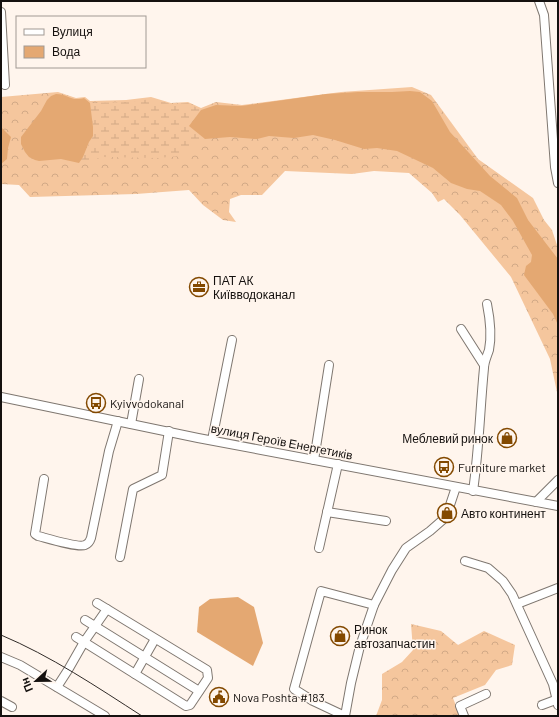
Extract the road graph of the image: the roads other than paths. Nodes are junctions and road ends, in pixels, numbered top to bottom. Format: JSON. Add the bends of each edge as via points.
{"nodes":[{"id":1,"x":539,"y":1,"type":"edge"},
{"id":2,"x":1,"y":12,"type":"edge"},
{"id":3,"x":5,"y":85,"type":"dead end"},
{"id":4,"x":558,"y":183,"type":"edge"},
{"id":5,"x":487,"y":304,"type":"dead end"},
{"id":6,"x":461,"y":329,"type":"dead end"},
{"id":7,"x":232,"y":340,"type":"dead end"},
{"id":8,"x":329,"y":365,"type":"dead end"},
{"id":9,"x":484,"y":365,"type":"junction"},
{"id":10,"x":139,"y":379,"type":"dead end"},
{"id":11,"x":1,"y":397,"type":"edge"},
{"id":12,"x":118,"y":421,"type":"junction"},
{"id":13,"x":131,"y":424,"type":"junction"},
{"id":14,"x":169,"y":432,"type":"junction"},
{"id":15,"x":212,"y":440,"type":"junction"},
{"id":16,"x":314,"y":460,"type":"junction"},
{"id":17,"x":338,"y":464,"type":"junction"},
{"id":18,"x":44,"y":479,"type":"dead end"},
{"id":19,"x":558,"y":480,"type":"edge"},
{"id":20,"x":456,"y":487,"type":"junction"},
{"id":21,"x":474,"y":491,"type":"junction"},
{"id":22,"x":536,"y":502,"type":"junction"},
{"id":23,"x":558,"y":506,"type":"edge"},
{"id":24,"x":327,"y":512,"type":"junction"},
{"id":25,"x":386,"y":521,"type":"dead end"},
{"id":26,"x":319,"y":548,"type":"dead end"},
{"id":27,"x":120,"y":557,"type":"dead end"},
{"id":28,"x":465,"y":561,"type":"dead end"},
{"id":29,"x":558,"y":588,"type":"edge"},
{"id":30,"x":97,"y":603,"type":"dead end"},
{"id":31,"x":517,"y":604,"type":"junction"},
{"id":32,"x":374,"y":605,"type":"junction"},
{"id":33,"x":107,"y":609,"type":"junction"},
{"id":34,"x":85,"y":620,"type":"dead end"},
{"id":35,"x":95,"y":625,"type":"junction"},
{"id":36,"x":76,"y":637,"type":"dead end"},
{"id":37,"x":155,"y":639,"type":"junction"},
{"id":38,"x":84,"y":642,"type":"junction"},
{"id":39,"x":1,"y":657,"type":"edge"},
{"id":40,"x":145,"y":658,"type":"junction"},
{"id":41,"x":136,"y":674,"type":"junction"},
{"id":42,"x":57,"y":687,"type":"junction"},
{"id":43,"x":199,"y":691,"type":"junction"},
{"id":44,"x":486,"y":694,"type":"dead end"},
{"id":45,"x":1,"y":701,"type":"edge"},
{"id":46,"x":558,"y":701,"type":"edge"},
{"id":47,"x":542,"y":705,"type":"dead end"},
{"id":48,"x":12,"y":706,"type":"dead end"},
{"id":49,"x":105,"y":716,"type":"edge"},
{"id":50,"x":345,"y":716,"type":"edge"},
{"id":51,"x":464,"y":716,"type":"edge"}],
"edges":[{"from":1,"to":4,"type":"street","via":[[544,15]]},
{"from":2,"to":3,"type":"street"},
{"from":5,"to":9,"type":"street","via":[[490,340]]},
{"from":6,"to":9,"type":"street"},
{"from":7,"to":15,"type":"street"},
{"from":8,"to":16,"type":"street"},
{"from":9,"to":21,"type":"street"},
{"from":10,"to":13,"type":"street"},
{"from":11,"to":12,"type":"street","name":"вулиця Героїв Енергетиків"},
{"from":12,"to":13,"type":"street","name":"вулиця Героїв Енергетиків"},
{"from":12,"to":18,"type":"street","via":[[109,450],[91,538],[85,545],[53,540],[36,534]]},
{"from":13,"to":14,"type":"street","name":"вулиця Героїв Енергетиків"},
{"from":14,"to":15,"type":"street","name":"вулиця Героїв Енергетиків"},
{"from":14,"to":27,"type":"street","via":[[162,475],[133,489]]},
{"from":15,"to":16,"type":"street","name":"вулиця Героїв Енергетиків"},
{"from":16,"to":17,"type":"street","name":"вулиця Героїв Енергетиків"},
{"from":17,"to":20,"type":"street","name":"вулиця Героїв Енергетиків"},
{"from":17,"to":24,"type":"street"},
{"from":19,"to":22,"type":"street"},
{"from":20,"to":21,"type":"street","name":"вулиця Героїв Енергетиків"},
{"from":20,"to":32,"type":"street","via":[[446,517],[406,548]]},
{"from":21,"to":22,"type":"street","name":"вулиця Героїв Енергетиків"},
{"from":22,"to":23,"type":"street","name":"вулиця Героїв Енергетиків"},
{"from":24,"to":25,"type":"street"},
{"from":24,"to":26,"type":"street"},
{"from":28,"to":31,"type":"street","via":[[488,568],[502,581]]},
{"from":29,"to":31,"type":"street"},
{"from":30,"to":33,"type":"street"},
{"from":31,"to":46,"type":"street","via":[[553,684]]},
{"from":32,"to":50,"type":"street","via":[[360,646]]},
{"from":32,"to":50,"type":"street","via":[[321,592],[294,689]]},
{"from":33,"to":35,"type":"street"},
{"from":33,"to":37,"type":"street"},
{"from":34,"to":35,"type":"street"},
{"from":35,"to":38,"type":"street"},
{"from":35,"to":40,"type":"street"},
{"from":36,"to":38,"type":"street"},
{"from":37,"to":40,"type":"street"},
{"from":37,"to":43,"type":"street","via":[[207,670],[208,678]]},
{"from":38,"to":41,"type":"street"},
{"from":38,"to":42,"type":"street"},
{"from":39,"to":42,"type":"street"},
{"from":40,"to":41,"type":"street"},
{"from":40,"to":43,"type":"street"},
{"from":41,"to":43,"type":"street","via":[[186,706],[190,705]]},
{"from":42,"to":49,"type":"street"},
{"from":44,"to":51,"type":"street","via":[[460,706]]},
{"from":45,"to":48,"type":"street"},
{"from":46,"to":47,"type":"street"}]}
